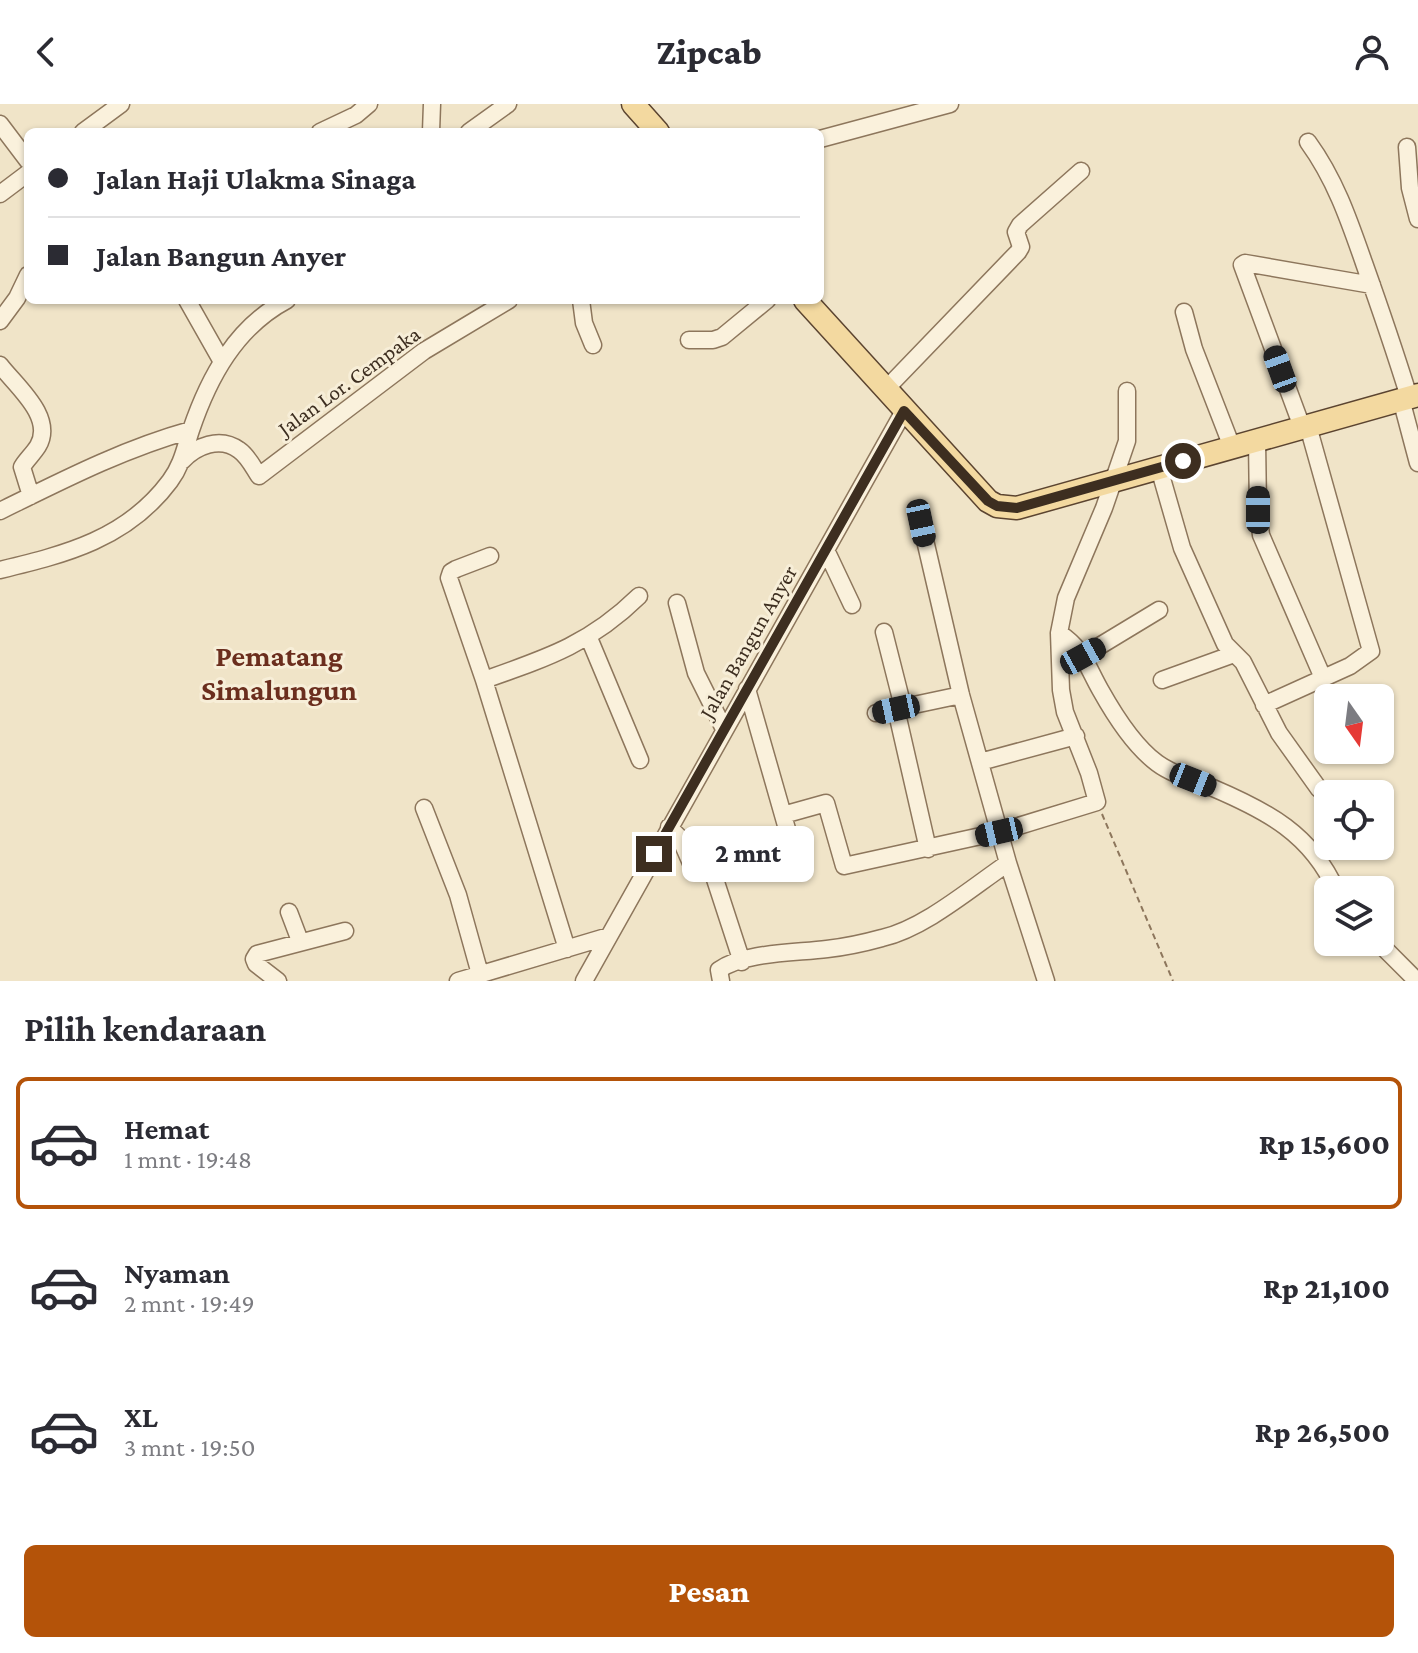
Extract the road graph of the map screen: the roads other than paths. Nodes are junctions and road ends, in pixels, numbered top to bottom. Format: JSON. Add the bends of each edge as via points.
{"nodes":[{"id":1,"x":121,"y":104,"type":"edge"},
{"id":2,"x":369,"y":104,"type":"edge"},
{"id":3,"x":432,"y":104,"type":"edge"},
{"id":4,"x":508,"y":104,"type":"edge"},
{"id":5,"x":633,"y":104,"type":"edge"},
{"id":6,"x":950,"y":104,"type":"edge"},
{"id":7,"x":0,"y":124,"type":"edge"},
{"id":8,"x":88,"y":128,"type":"edge"},
{"id":9,"x":328,"y":128,"type":"edge"},
{"id":10,"x":431,"y":128,"type":"edge"},
{"id":11,"x":475,"y":128,"type":"edge"},
{"id":12,"x":654,"y":128,"type":"edge"},
{"id":13,"x":824,"y":138,"type":"edge"},
{"id":14,"x":1308,"y":142,"type":"dead end"},
{"id":15,"x":1407,"y":147,"type":"dead end"},
{"id":16,"x":24,"y":156,"type":"edge"},
{"id":17,"x":1081,"y":171,"type":"dead end"},
{"id":18,"x":24,"y":176,"type":"edge"},
{"id":19,"x":0,"y":194,"type":"edge"},
{"id":20,"x":1418,"y":219,"type":"edge"},
{"id":21,"x":24,"y":283,"type":"edge"},
{"id":22,"x":1372,"y":285,"type":"junction"},
{"id":23,"x":189,"y":304,"type":"edge"},
{"id":24,"x":281,"y":304,"type":"edge"},
{"id":25,"x":502,"y":304,"type":"edge"},
{"id":26,"x":582,"y":304,"type":"edge"},
{"id":27,"x":762,"y":304,"type":"edge"},
{"id":28,"x":809,"y":304,"type":"edge"},
{"id":29,"x":1184,"y":312,"type":"dead end"},
{"id":30,"x":0,"y":321,"type":"edge"},
{"id":31,"x":689,"y":340,"type":"dead end"},
{"id":32,"x":593,"y":345,"type":"dead end"},
{"id":33,"x":221,"y":360,"type":"junction"},
{"id":34,"x":0,"y":365,"type":"edge"},
{"id":35,"x":885,"y":390,"type":"junction"},
{"id":36,"x":1127,"y":391,"type":"dead end"},
{"id":37,"x":1409,"y":397,"type":"edge"},
{"id":38,"x":904,"y":411,"type":"junction"},
{"id":39,"x":1305,"y":427,"type":"junction"},
{"id":40,"x":191,"y":430,"type":"junction"},
{"id":41,"x":1257,"y":440,"type":"junction"},
{"id":42,"x":1232,"y":447,"type":"junction"},
{"id":43,"x":181,"y":463,"type":"junction"},
{"id":44,"x":1418,"y":463,"type":"edge"},
{"id":45,"x":1159,"y":468,"type":"junction"},
{"id":46,"x":1114,"y":480,"type":"junction"},
{"id":47,"x":31,"y":496,"type":"junction"},
{"id":48,"x":0,"y":511,"type":"edge"},
{"id":49,"x":921,"y":523,"type":"dead end"},
{"id":50,"x":826,"y":550,"type":"junction"},
{"id":51,"x":490,"y":556,"type":"dead end"},
{"id":52,"x":0,"y":570,"type":"edge"},
{"id":53,"x":639,"y":596,"type":"dead end"},
{"id":54,"x":677,"y":603,"type":"dead end"},
{"id":55,"x":852,"y":605,"type":"dead end"},
{"id":56,"x":1159,"y":610,"type":"dead end"},
{"id":57,"x":884,"y":632,"type":"dead end"},
{"id":58,"x":1059,"y":633,"type":"junction"},
{"id":59,"x":589,"y":638,"type":"junction"},
{"id":60,"x":1234,"y":654,"type":"junction"},
{"id":61,"x":1083,"y":656,"type":"junction"},
{"id":62,"x":1323,"y":678,"type":"junction"},
{"id":63,"x":484,"y":680,"type":"junction"},
{"id":64,"x":1162,"y":680,"type":"dead end"},
{"id":65,"x":747,"y":689,"type":"junction"},
{"id":66,"x":961,"y":695,"type":"junction"},
{"id":67,"x":1264,"y":705,"type":"junction"},
{"id":68,"x":900,"y":708,"type":"junction"},
{"id":69,"x":876,"y":713,"type":"dead end"},
{"id":70,"x":724,"y":729,"type":"junction"},
{"id":71,"x":1076,"y":736,"type":"junction"},
{"id":72,"x":640,"y":760,"type":"dead end"},
{"id":73,"x":980,"y":762,"type":"junction"},
{"id":74,"x":1314,"y":782,"type":"edge"},
{"id":75,"x":424,"y":808,"type":"dead end"},
{"id":76,"x":783,"y":815,"type":"junction"},
{"id":77,"x":669,"y":827,"type":"junction"},
{"id":78,"x":999,"y":832,"type":"junction"},
{"id":79,"x":789,"y":836,"type":"dead end"},
{"id":80,"x":928,"y":849,"type":"junction"},
{"id":81,"x":1008,"y":863,"type":"junction"},
{"id":82,"x":1330,"y":876,"type":"edge"},
{"id":83,"x":289,"y":912,"type":"dead end"},
{"id":84,"x":345,"y":931,"type":"dead end"},
{"id":85,"x":609,"y":936,"type":"junction"},
{"id":86,"x":300,"y":941,"type":"junction"},
{"id":87,"x":567,"y":949,"type":"junction"},
{"id":88,"x":1392,"y":956,"type":"edge"},
{"id":89,"x":742,"y":962,"type":"junction"},
{"id":90,"x":480,"y":974,"type":"junction"},
{"id":91,"x":278,"y":981,"type":"edge"},
{"id":92,"x":458,"y":981,"type":"edge"},
{"id":93,"x":584,"y":981,"type":"edge"},
{"id":94,"x":721,"y":981,"type":"edge"},
{"id":95,"x":1046,"y":981,"type":"edge"},
{"id":96,"x":1417,"y":981,"type":"edge"}],
"edges":[{"from":1,"to":8,"type":"street"},
{"from":2,"to":9,"type":"street"},
{"from":3,"to":10,"type":"street"},
{"from":4,"to":11,"type":"street"},
{"from":5,"to":12,"type":"main road"},
{"from":6,"to":13,"type":"street"},
{"from":7,"to":16,"type":"street"},
{"from":14,"to":22,"type":"street","via":[[1332,179]]},
{"from":15,"to":20,"type":"street"},
{"from":17,"to":35,"type":"street","via":[[1020,225],[1018,252]]},
{"from":18,"to":19,"type":"street"},
{"from":21,"to":30,"type":"street"},
{"from":22,"to":37,"type":"street"},
{"from":22,"to":39,"type":"street","via":[[1242,265]]},
{"from":23,"to":33,"type":"street"},
{"from":24,"to":33,"type":"street","via":[[247,329]]},
{"from":25,"to":43,"type":"street","name":"Jalan Lor. Cempaka","via":[[424,351],[259,476],[239,450],[227,445],[203,445]]},
{"from":26,"to":32,"type":"street"},
{"from":27,"to":31,"type":"street","via":[[722,337]]},
{"from":28,"to":35,"type":"main road"},
{"from":29,"to":42,"type":"street"},
{"from":33,"to":40,"type":"street"},
{"from":34,"to":47,"type":"street","via":[[42,423],[38,446],[22,467]]},
{"from":35,"to":38,"type":"main road"},
{"from":36,"to":46,"type":"street","via":[[1128,433]]},
{"from":37,"to":39,"type":"main road"},
{"from":37,"to":44,"type":"street"},
{"from":38,"to":46,"type":"main road","via":[[997,506],[1017,508]]},
{"from":38,"to":50,"type":"street","name":"Jalan Bangun Anyer"},
{"from":39,"to":41,"type":"main road"},
{"from":39,"to":62,"type":"street","via":[[1371,647],[1368,655]]},
{"from":40,"to":43,"type":"street"},
{"from":40,"to":47,"type":"street","via":[[98,462]]},
{"from":41,"to":42,"type":"main road"},
{"from":41,"to":62,"type":"street","via":[[1261,535]]},
{"from":42,"to":45,"type":"main road"},
{"from":43,"to":52,"type":"street","via":[[155,499],[112,532],[55,557]]},
{"from":45,"to":46,"type":"main road"},
{"from":45,"to":60,"type":"street","via":[[1194,579]]},
{"from":46,"to":58,"type":"street","via":[[1066,598]]},
{"from":47,"to":48,"type":"street"},
{"from":49,"to":66,"type":"street"},
{"from":50,"to":55,"type":"street"},
{"from":50,"to":65,"type":"street","name":"Jalan Bangun Anyer"},
{"from":51,"to":63,"type":"street","via":[[449,575]]},
{"from":53,"to":59,"type":"street"},
{"from":54,"to":70,"type":"street","via":[[696,673]]},
{"from":56,"to":61,"type":"street"},
{"from":57,"to":68,"type":"street"},
{"from":58,"to":61,"type":"street"},
{"from":58,"to":71,"type":"street","via":[[1061,690]]},
{"from":59,"to":63,"type":"street"},
{"from":59,"to":72,"type":"street"},
{"from":60,"to":64,"type":"street"},
{"from":60,"to":67,"type":"street"},
{"from":61,"to":82,"type":"street","via":[[1103,695],[1144,752],[1292,832],[1312,849]]},
{"from":62,"to":67,"type":"street"},
{"from":63,"to":87,"type":"street"},
{"from":65,"to":70,"type":"street","name":"Jalan Bangun Anyer"},
{"from":65,"to":76,"type":"street"},
{"from":66,"to":68,"type":"street"},
{"from":66,"to":73,"type":"street"},
{"from":67,"to":74,"type":"street"},
{"from":68,"to":69,"type":"street"},
{"from":68,"to":80,"type":"street"},
{"from":70,"to":77,"type":"street","name":"Jalan Bangun Anyer"},
{"from":71,"to":73,"type":"street"},
{"from":71,"to":78,"type":"street","via":[[1097,802]]},
{"from":73,"to":78,"type":"street"},
{"from":75,"to":90,"type":"street","via":[[458,895]]},
{"from":76,"to":79,"type":"street"},
{"from":76,"to":80,"type":"street","via":[[826,803],[844,866]]},
{"from":77,"to":85,"type":"street","name":"Jalan Bangun Anyer"},
{"from":77,"to":89,"type":"street","via":[[694,870],[712,870]]},
{"from":78,"to":80,"type":"street"},
{"from":78,"to":81,"type":"street"},
{"from":81,"to":89,"type":"street","via":[[925,919],[885,938]]},
{"from":81,"to":95,"type":"street"},
{"from":83,"to":86,"type":"street"},
{"from":84,"to":86,"type":"street"},
{"from":85,"to":87,"type":"street"},
{"from":85,"to":93,"type":"street","name":"Jalan Bangun Anyer"},
{"from":86,"to":91,"type":"street","via":[[254,957]]},
{"from":87,"to":90,"type":"street"},
{"from":88,"to":96,"type":"street"},
{"from":89,"to":94,"type":"street","via":[[719,970]]},
{"from":90,"to":92,"type":"street"}]}
